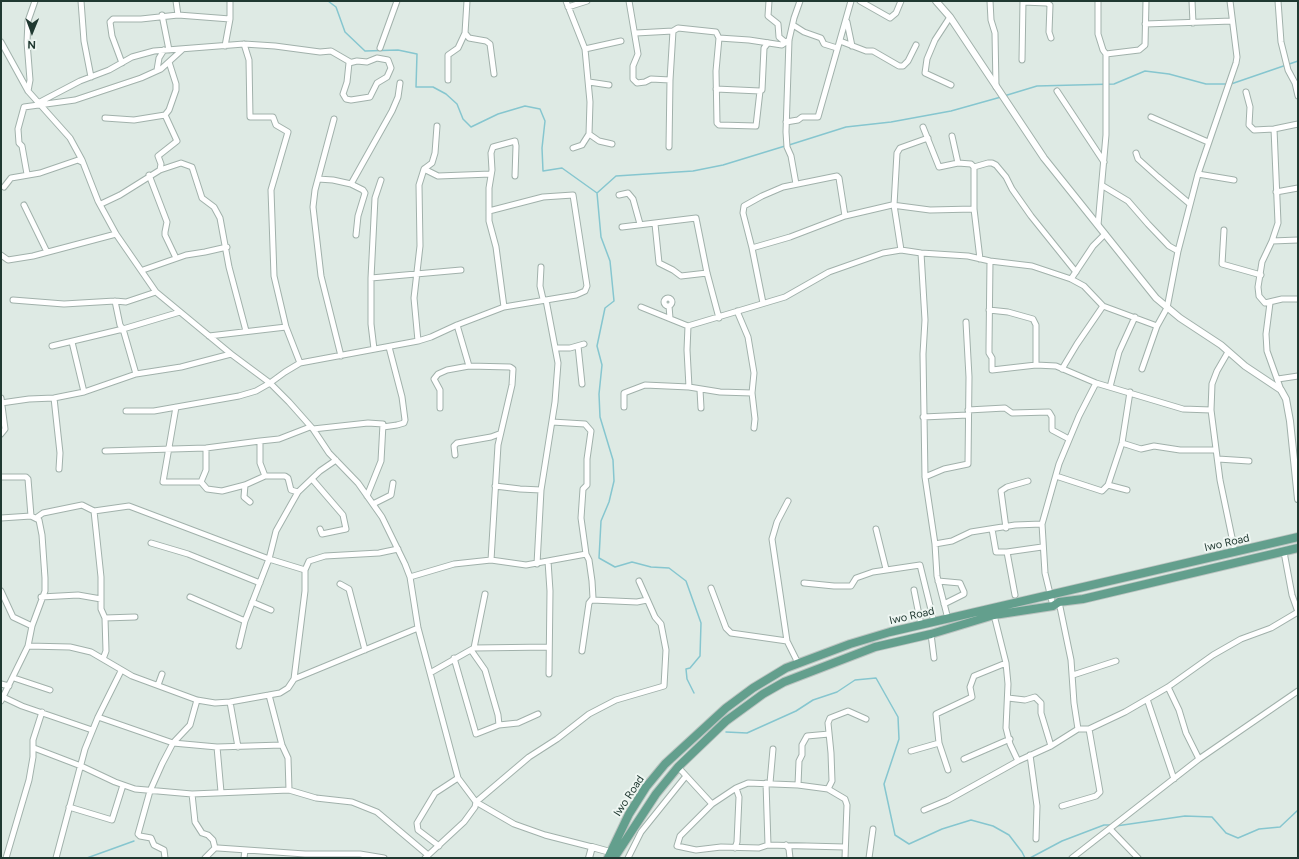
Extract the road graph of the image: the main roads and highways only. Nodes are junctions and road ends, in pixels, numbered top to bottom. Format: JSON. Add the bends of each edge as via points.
{"nodes":[{"id":1,"x":1298,"y":537,"type":"edge"},
{"id":2,"x":1298,"y":548,"type":"edge"},
{"id":3,"x":612,"y":856,"type":"edge"}],
"edges":[{"from":1,"to":3,"type":"main road","name":"Iwo Road","via":[[921,625],[850,644],[798,663],[753,688],[726,708],[665,764],[629,814]]},
{"from":2,"to":3,"type":"main road","name":"Iwo Road","via":[[1083,599],[994,615],[875,647],[805,673],[763,694],[726,721],[701,744],[656,794]]}]}
